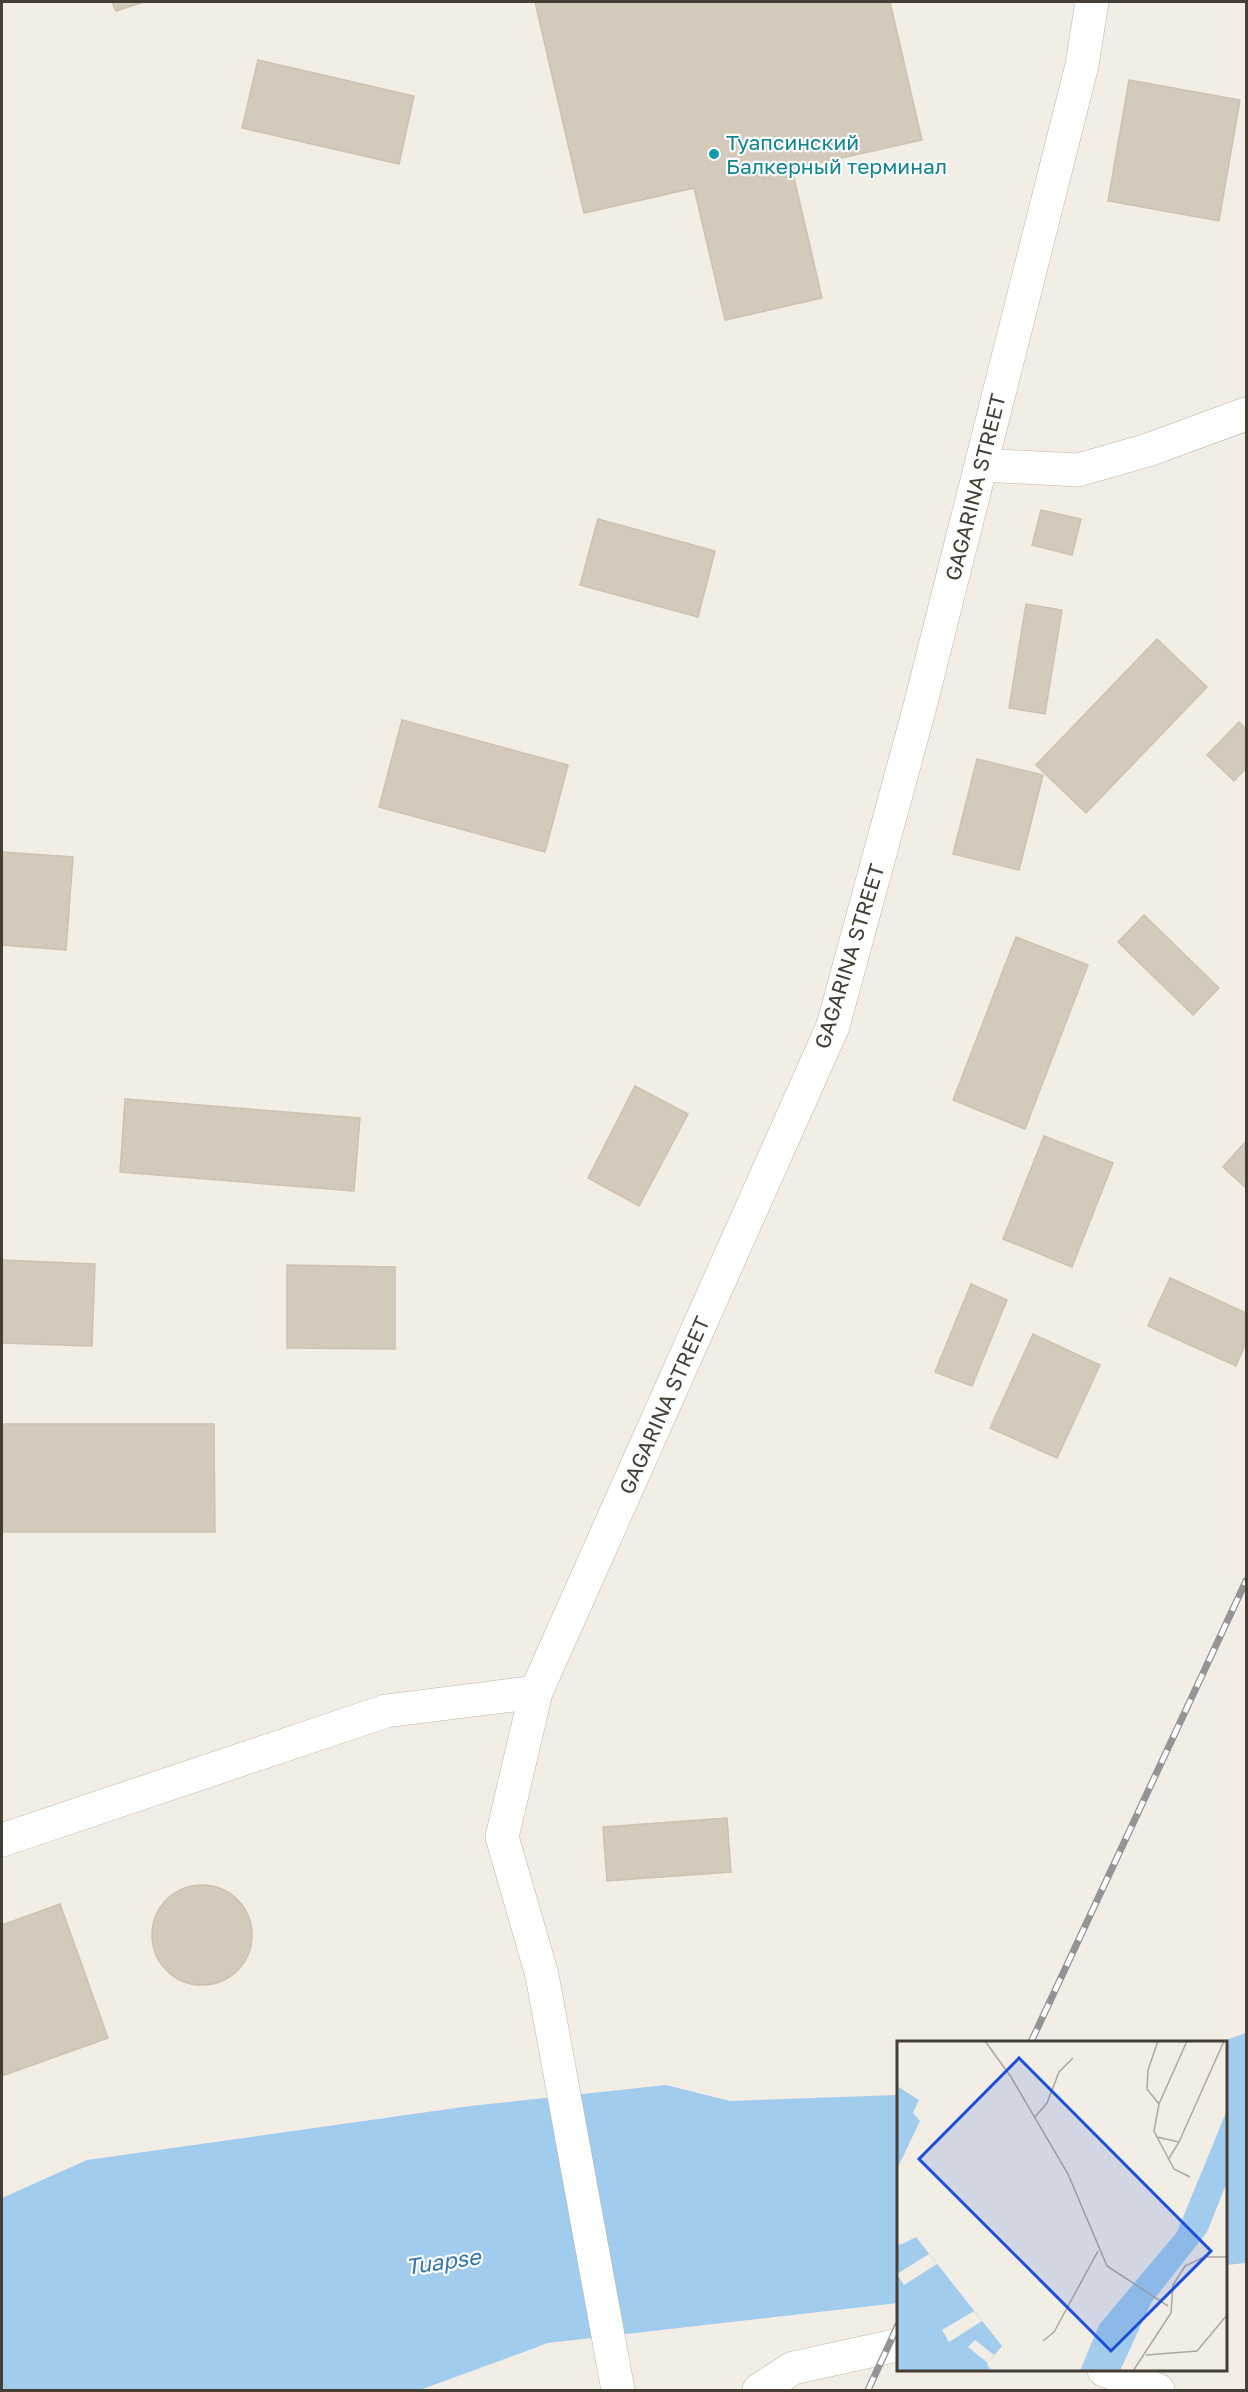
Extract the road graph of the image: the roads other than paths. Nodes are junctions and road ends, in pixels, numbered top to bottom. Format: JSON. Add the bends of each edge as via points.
{"nodes":[{"id":1,"x":1092,"y":2,"type":"edge"},
{"id":2,"x":1246,"y":414,"type":"edge"},
{"id":3,"x":981,"y":465,"type":"junction"},
{"id":4,"x":536,"y":1692,"type":"junction"},
{"id":5,"x":2,"y":1840,"type":"edge"},
{"id":6,"x":897,"y":2345,"type":"edge"},
{"id":7,"x":1107,"y":2371,"type":"edge"},
{"id":8,"x":618,"y":2391,"type":"edge"},
{"id":9,"x":759,"y":2391,"type":"edge"},
{"id":10,"x":1158,"y":2391,"type":"edge"}],
"edges":[{"from":1,"to":3,"type":"street","name":"GAGARINA STREET","via":[[1082,65]]},
{"from":2,"to":3,"type":"street","via":[[1148,450],[1078,470]]},
{"from":3,"to":4,"type":"street","name":"GAGARINA STREET","via":[[920,710],[833,1026]]},
{"from":4,"to":5,"type":"street","via":[[386,1711]]},
{"from":4,"to":8,"type":"street","name":"GAGARINA STREET","via":[[502,1837],[542,1975]]},
{"from":6,"to":9,"type":"street","via":[[793,2368]]},
{"from":7,"to":10,"type":"street"}]}
